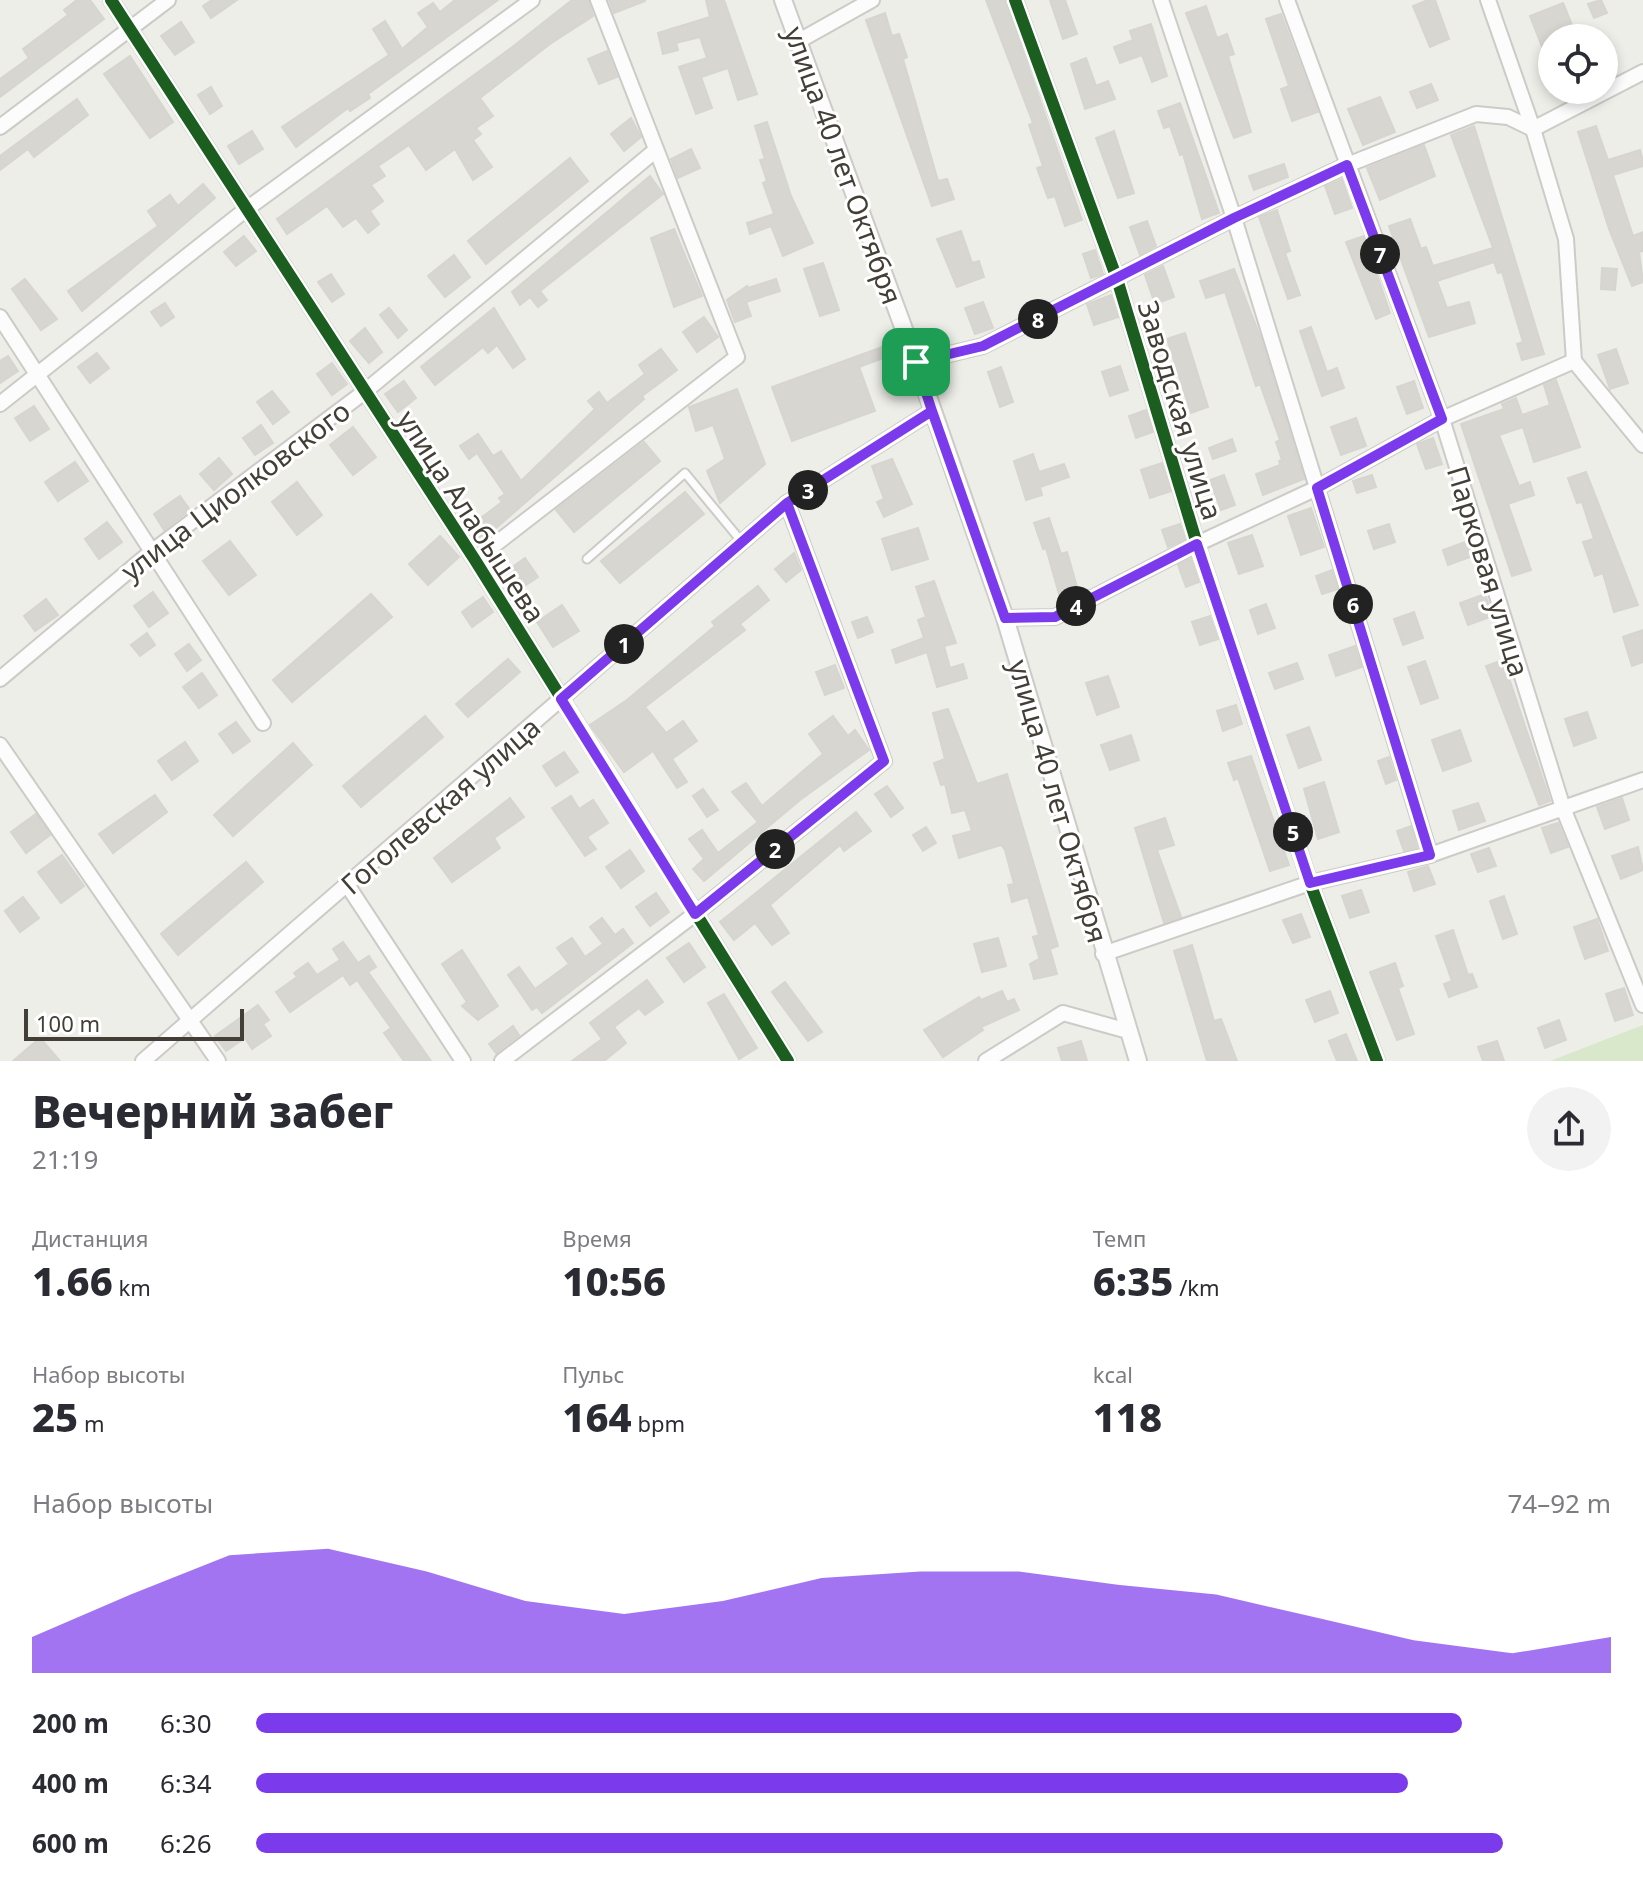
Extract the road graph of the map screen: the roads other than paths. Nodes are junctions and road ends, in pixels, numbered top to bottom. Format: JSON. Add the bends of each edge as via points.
{"nodes":[{"id":1,"x":111,"y":0,"type":"edge"},
{"id":2,"x":168,"y":0,"type":"edge"},
{"id":3,"x":532,"y":0,"type":"edge"},
{"id":4,"x":598,"y":0,"type":"edge"},
{"id":5,"x":783,"y":0,"type":"edge"},
{"id":6,"x":872,"y":0,"type":"edge"},
{"id":7,"x":1015,"y":0,"type":"edge"},
{"id":8,"x":1161,"y":0,"type":"edge"},
{"id":9,"x":1287,"y":0,"type":"edge"},
{"id":10,"x":1488,"y":0,"type":"edge"},
{"id":11,"x":129,"y":28,"type":"junction"},
{"id":12,"x":797,"y":42,"type":"junction"},
{"id":13,"x":1643,"y":72,"type":"edge"},
{"id":14,"x":0,"y":127,"type":"edge"},
{"id":15,"x":1533,"y":129,"type":"junction"},
{"id":16,"x":656,"y":150,"type":"junction"},
{"id":17,"x":1347,"y":165,"type":"junction"},
{"id":18,"x":244,"y":211,"type":"junction"},
{"id":19,"x":1234,"y":218,"type":"junction"},
{"id":20,"x":1117,"y":279,"type":"junction"},
{"id":21,"x":0,"y":317,"type":"edge"},
{"id":22,"x":1574,"y":361,"type":"junction"},
{"id":23,"x":916,"y":362,"type":"junction"},
{"id":24,"x":36,"y":373,"type":"junction"},
{"id":25,"x":363,"y":393,"type":"junction"},
{"id":26,"x":0,"y":404,"type":"edge"},
{"id":27,"x":932,"y":411,"type":"junction"},
{"id":28,"x":1442,"y":419,"type":"junction"},
{"id":29,"x":1643,"y":445,"type":"edge"},
{"id":30,"x":1317,"y":488,"type":"junction"},
{"id":31,"x":787,"y":503,"type":"junction"},
{"id":32,"x":742,"y":542,"type":"junction"},
{"id":33,"x":1197,"y":544,"type":"junction"},
{"id":34,"x":150,"y":553,"type":"junction"},
{"id":35,"x":587,"y":559,"type":"dead end"},
{"id":36,"x":475,"y":560,"type":"junction"},
{"id":37,"x":1005,"y":618,"type":"junction"},
{"id":38,"x":0,"y":679,"type":"edge"},
{"id":39,"x":561,"y":699,"type":"junction"},
{"id":40,"x":263,"y":723,"type":"dead end"},
{"id":41,"x":0,"y":745,"type":"edge"},
{"id":42,"x":1643,"y":780,"type":"edge"},
{"id":43,"x":1563,"y":808,"type":"junction"},
{"id":44,"x":1430,"y":855,"type":"junction"},
{"id":45,"x":1310,"y":883,"type":"junction"},
{"id":46,"x":348,"y":886,"type":"junction"},
{"id":47,"x":695,"y":914,"type":"junction"},
{"id":48,"x":1103,"y":954,"type":"junction"},
{"id":49,"x":1643,"y":1005,"type":"edge"},
{"id":50,"x":192,"y":1020,"type":"junction"},
{"id":51,"x":1128,"y":1031,"type":"junction"},
{"id":52,"x":143,"y":1061,"type":"edge"},
{"id":53,"x":218,"y":1061,"type":"edge"},
{"id":54,"x":463,"y":1061,"type":"edge"},
{"id":55,"x":502,"y":1061,"type":"edge"},
{"id":56,"x":788,"y":1061,"type":"edge"},
{"id":57,"x":986,"y":1061,"type":"edge"},
{"id":58,"x":1138,"y":1061,"type":"edge"},
{"id":59,"x":1377,"y":1061,"type":"edge"}],
"edges":[{"from":1,"to":11,"type":"street","name":"улица Алабышева"},
{"from":2,"to":11,"type":"street"},
{"from":3,"to":18,"type":"street"},
{"from":4,"to":16,"type":"street"},
{"from":5,"to":12,"type":"street","name":"улица 40 лет Октября"},
{"from":6,"to":12,"type":"street"},
{"from":7,"to":20,"type":"street","name":"Заводская улица"},
{"from":8,"to":19,"type":"street"},
{"from":9,"to":17,"type":"street","name":"Парковая улица"},
{"from":10,"to":15,"type":"street"},
{"from":11,"to":14,"type":"street"},
{"from":11,"to":18,"type":"street","name":"улица Алабышева"},
{"from":12,"to":23,"type":"street","name":"улица 40 лет Октября"},
{"from":13,"to":15,"type":"street"},
{"from":15,"to":17,"type":"street","via":[[1508,117],[1476,114]]},
{"from":15,"to":22,"type":"street","via":[[1566,239]]},
{"from":16,"to":25,"type":"street","name":"улица Циолковского"},
{"from":16,"to":36,"type":"street","via":[[737,357]]},
{"from":17,"to":19,"type":"street"},
{"from":17,"to":28,"type":"street","name":"Парковая улица"},
{"from":18,"to":24,"type":"street"},
{"from":18,"to":25,"type":"street","name":"улица Алабышева"},
{"from":19,"to":20,"type":"street"},
{"from":19,"to":30,"type":"street"},
{"from":20,"to":23,"type":"street","via":[[983,346]]},
{"from":20,"to":33,"type":"street","name":"Заводская улица"},
{"from":21,"to":24,"type":"street"},
{"from":22,"to":28,"type":"street"},
{"from":22,"to":29,"type":"street"},
{"from":23,"to":27,"type":"street","name":"улица 40 лет Октября"},
{"from":24,"to":26,"type":"street"},
{"from":24,"to":34,"type":"street"},
{"from":25,"to":34,"type":"street","name":"улица Циолковского"},
{"from":25,"to":36,"type":"street","name":"улица Алабышева"},
{"from":27,"to":31,"type":"street","name":"Гоголевская улица"},
{"from":27,"to":37,"type":"street","name":"улица 40 лет Октября"},
{"from":28,"to":30,"type":"street"},
{"from":28,"to":43,"type":"street","name":"Парковая улица"},
{"from":30,"to":33,"type":"street"},
{"from":30,"to":44,"type":"street"},
{"from":31,"to":32,"type":"street","name":"Гоголевская улица"},
{"from":31,"to":47,"type":"street","via":[[884,761]]},
{"from":32,"to":35,"type":"lane","via":[[685,473]]},
{"from":32,"to":39,"type":"street","name":"Гоголевская улица"},
{"from":33,"to":37,"type":"street","via":[[1055,617]]},
{"from":33,"to":45,"type":"street","name":"Заводская улица"},
{"from":34,"to":38,"type":"street","name":"улица Циолковского"},
{"from":34,"to":40,"type":"street"},
{"from":36,"to":39,"type":"street","name":"улица Алабышева"},
{"from":37,"to":48,"type":"street","name":"улица 40 лет Октября"},
{"from":39,"to":46,"type":"street","name":"Гоголевская улица"},
{"from":39,"to":47,"type":"street","name":"улица Алабышева"},
{"from":41,"to":50,"type":"street"},
{"from":42,"to":43,"type":"street"},
{"from":43,"to":44,"type":"street"},
{"from":43,"to":49,"type":"street","name":"Парковая улица"},
{"from":44,"to":45,"type":"street"},
{"from":45,"to":48,"type":"street"},
{"from":45,"to":59,"type":"street","name":"Заводская улица"},
{"from":46,"to":50,"type":"street","name":"Гоголевская улица"},
{"from":46,"to":54,"type":"street"},
{"from":47,"to":55,"type":"street"},
{"from":47,"to":56,"type":"street","name":"улица Алабышева"},
{"from":48,"to":51,"type":"street","name":"улица 40 лет Октября"},
{"from":50,"to":52,"type":"street","name":"Гоголевская улица"},
{"from":50,"to":53,"type":"street"},
{"from":51,"to":57,"type":"street","via":[[1063,1013]]},
{"from":51,"to":58,"type":"street","name":"улица 40 лет Октября"}]}
